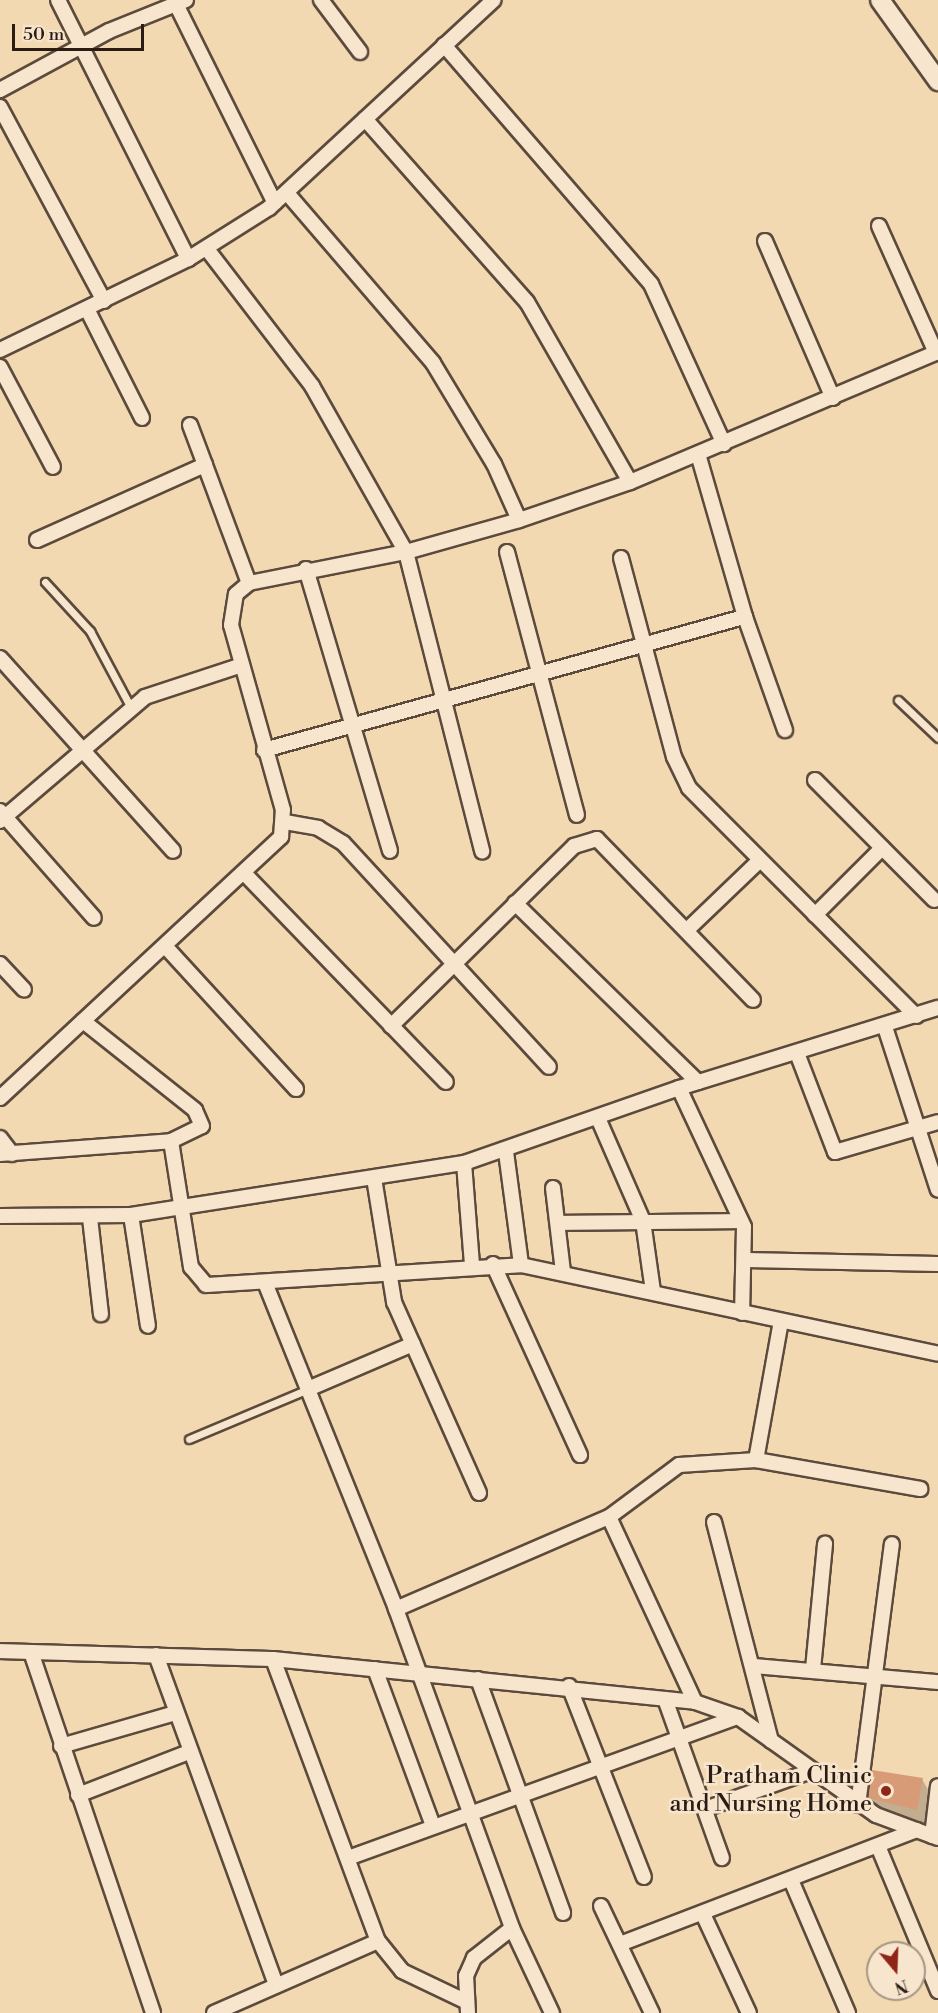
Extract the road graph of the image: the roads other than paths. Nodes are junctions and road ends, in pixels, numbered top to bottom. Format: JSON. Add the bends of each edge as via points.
{"nodes":[{"id":1,"x":58,"y":0,"type":"edge"},
{"id":2,"x":321,"y":0,"type":"edge"},
{"id":3,"x":494,"y":0,"type":"edge"},
{"id":4,"x":880,"y":0,"type":"edge"},
{"id":5,"x":181,"y":2,"type":"edge"},
{"id":6,"x":444,"y":45,"type":"junction"},
{"id":7,"x":79,"y":48,"type":"junction"},
{"id":8,"x":360,"y":52,"type":"dead end"},
{"id":9,"x":938,"y":81,"type":"edge"},
{"id":10,"x":0,"y":90,"type":"edge"},
{"id":11,"x":0,"y":107,"type":"edge"},
{"id":12,"x":365,"y":119,"type":"junction"},
{"id":13,"x":287,"y":193,"type":"junction"},
{"id":14,"x":275,"y":203,"type":"junction"},
{"id":15,"x":879,"y":226,"type":"dead end"},
{"id":16,"x":765,"y":241,"type":"dead end"},
{"id":17,"x":207,"y":249,"type":"junction"},
{"id":18,"x":188,"y":259,"type":"junction"},
{"id":19,"x":104,"y":301,"type":"junction"},
{"id":20,"x":87,"y":309,"type":"junction"},
{"id":21,"x":0,"y":350,"type":"edge"},
{"id":22,"x":937,"y":353,"type":"edge"},
{"id":23,"x":0,"y":367,"type":"edge"},
{"id":24,"x":833,"y":398,"type":"junction"},
{"id":25,"x":142,"y":418,"type":"dead end"},
{"id":26,"x":190,"y":425,"type":"dead end"},
{"id":27,"x":724,"y":444,"type":"junction"},
{"id":28,"x":698,"y":454,"type":"junction"},
{"id":29,"x":204,"y":465,"type":"junction"},
{"id":30,"x":53,"y":467,"type":"dead end"},
{"id":31,"x":630,"y":482,"type":"junction"},
{"id":32,"x":519,"y":520,"type":"junction"},
{"id":33,"x":37,"y":540,"type":"dead end"},
{"id":34,"x":406,"y":552,"type":"junction"},
{"id":35,"x":507,"y":552,"type":"dead end"},
{"id":36,"x":621,"y":558,"type":"dead end"},
{"id":37,"x":306,"y":569,"type":"junction"},
{"id":38,"x":45,"y":582,"type":"dead end"},
{"id":39,"x":249,"y":583,"type":"junction"},
{"id":40,"x":745,"y":617,"type":"junction"},
{"id":41,"x":644,"y":650,"type":"junction"},
{"id":42,"x":0,"y":658,"type":"edge"},
{"id":43,"x":242,"y":665,"type":"junction"},
{"id":44,"x":540,"y":676,"type":"junction"},
{"id":45,"x":898,"y":699,"type":"dead end"},
{"id":46,"x":441,"y":703,"type":"junction"},
{"id":47,"x":130,"y":706,"type":"junction"},
{"id":48,"x":352,"y":728,"type":"junction"},
{"id":49,"x":785,"y":730,"type":"dead end"},
{"id":50,"x":938,"y":738,"type":"edge"},
{"id":51,"x":79,"y":749,"type":"junction"},
{"id":52,"x":264,"y":750,"type":"junction"},
{"id":53,"x":815,"y":780,"type":"dead end"},
{"id":54,"x":578,"y":815,"type":"dead end"},
{"id":55,"x":2,"y":816,"type":"edge"},
{"id":56,"x":285,"y":822,"type":"junction"},
{"id":57,"x":882,"y":848,"type":"junction"},
{"id":58,"x":173,"y":851,"type":"dead end"},
{"id":59,"x":390,"y":851,"type":"dead end"},
{"id":60,"x":483,"y":851,"type":"dead end"},
{"id":61,"x":760,"y":860,"type":"junction"},
{"id":62,"x":245,"y":874,"type":"junction"},
{"id":63,"x":934,"y":900,"type":"dead end"},
{"id":64,"x":515,"y":903,"type":"junction"},
{"id":65,"x":815,"y":915,"type":"junction"},
{"id":66,"x":94,"y":918,"type":"dead end"},
{"id":67,"x":687,"y":930,"type":"junction"},
{"id":68,"x":165,"y":946,"type":"junction"},
{"id":69,"x":0,"y":964,"type":"edge"},
{"id":70,"x":453,"y":965,"type":"junction"},
{"id":71,"x":24,"y":990,"type":"dead end"},
{"id":72,"x":753,"y":1000,"type":"dead end"},
{"id":73,"x":938,"y":1008,"type":"edge"},
{"id":74,"x":916,"y":1016,"type":"junction"},
{"id":75,"x":83,"y":1021,"type":"junction"},
{"id":76,"x":391,"y":1026,"type":"junction"},
{"id":77,"x":885,"y":1027,"type":"junction"},
{"id":78,"x":797,"y":1053,"type":"junction"},
{"id":79,"x":549,"y":1068,"type":"dead end"},
{"id":80,"x":446,"y":1082,"type":"dead end"},
{"id":81,"x":698,"y":1082,"type":"junction"},
{"id":82,"x":679,"y":1088,"type":"junction"},
{"id":83,"x":296,"y":1089,"type":"dead end"},
{"id":84,"x":0,"y":1098,"type":"edge"},
{"id":85,"x":598,"y":1118,"type":"junction"},
{"id":86,"x":938,"y":1122,"type":"edge"},
{"id":87,"x":915,"y":1130,"type":"junction"},
{"id":88,"x":0,"y":1137,"type":"edge"},
{"id":89,"x":171,"y":1141,"type":"junction"},
{"id":90,"x":506,"y":1152,"type":"junction"},
{"id":91,"x":6,"y":1154,"type":"edge"},
{"id":92,"x":464,"y":1163,"type":"junction"},
{"id":93,"x":374,"y":1178,"type":"junction"},
{"id":94,"x":553,"y":1188,"type":"dead end"},
{"id":95,"x":938,"y":1190,"type":"edge"},
{"id":96,"x":181,"y":1209,"type":"junction"},
{"id":97,"x":130,"y":1215,"type":"junction"},
{"id":98,"x":0,"y":1216,"type":"edge"},
{"id":99,"x":90,"y":1218,"type":"junction"},
{"id":100,"x":643,"y":1221,"type":"junction"},
{"id":101,"x":741,"y":1221,"type":"junction"},
{"id":102,"x":558,"y":1223,"type":"junction"},
{"id":103,"x":746,"y":1260,"type":"junction"},
{"id":104,"x":493,"y":1264,"type":"junction"},
{"id":105,"x":521,"y":1264,"type":"junction"},
{"id":106,"x":938,"y":1264,"type":"edge"},
{"id":107,"x":472,"y":1265,"type":"junction"},
{"id":108,"x":387,"y":1272,"type":"junction"},
{"id":109,"x":562,"y":1272,"type":"junction"},
{"id":110,"x":266,"y":1285,"type":"junction"},
{"id":111,"x":653,"y":1291,"type":"junction"},
{"id":112,"x":742,"y":1313,"type":"junction"},
{"id":113,"x":101,"y":1314,"type":"dead end"},
{"id":114,"x":781,"y":1321,"type":"junction"},
{"id":115,"x":148,"y":1326,"type":"dead end"},
{"id":116,"x":413,"y":1344,"type":"junction"},
{"id":117,"x":938,"y":1354,"type":"edge"},
{"id":118,"x":308,"y":1389,"type":"junction"},
{"id":119,"x":189,"y":1439,"type":"dead end"},
{"id":120,"x":580,"y":1455,"type":"dead end"},
{"id":121,"x":756,"y":1460,"type":"junction"},
{"id":122,"x":920,"y":1489,"type":"dead end"},
{"id":123,"x":478,"y":1493,"type":"dead end"},
{"id":124,"x":609,"y":1517,"type":"junction"},
{"id":125,"x":714,"y":1522,"type":"dead end"},
{"id":126,"x":825,"y":1544,"type":"dead end"},
{"id":127,"x":892,"y":1544,"type":"dead end"},
{"id":128,"x":396,"y":1609,"type":"junction"},
{"id":129,"x":0,"y":1651,"type":"edge"},
{"id":130,"x":31,"y":1652,"type":"junction"},
{"id":131,"x":156,"y":1655,"type":"junction"},
{"id":132,"x":273,"y":1659,"type":"junction"},
{"id":133,"x":754,"y":1666,"type":"junction"},
{"id":134,"x":375,"y":1669,"type":"junction"},
{"id":135,"x":813,"y":1669,"type":"junction"},
{"id":136,"x":420,"y":1674,"type":"junction"},
{"id":137,"x":879,"y":1674,"type":"junction"},
{"id":138,"x":478,"y":1679,"type":"junction"},
{"id":139,"x":938,"y":1682,"type":"edge"},
{"id":140,"x":569,"y":1686,"type":"junction"},
{"id":141,"x":665,"y":1699,"type":"junction"},
{"id":142,"x":695,"y":1702,"type":"junction"},
{"id":143,"x":175,"y":1713,"type":"junction"},
{"id":144,"x":738,"y":1717,"type":"junction"},
{"id":145,"x":771,"y":1741,"type":"junction"},
{"id":146,"x":681,"y":1742,"type":"junction"},
{"id":147,"x":61,"y":1746,"type":"junction"},
{"id":148,"x":189,"y":1752,"type":"junction"},
{"id":149,"x":600,"y":1767,"type":"junction"},
{"id":150,"x":811,"y":1771,"type":"junction"},
{"id":151,"x":938,"y":1786,"type":"edge"},
{"id":152,"x":78,"y":1794,"type":"junction"},
{"id":153,"x":519,"y":1797,"type":"junction"},
{"id":154,"x":858,"y":1805,"type":"junction"},
{"id":155,"x":705,"y":1809,"type":"junction"},
{"id":156,"x":469,"y":1814,"type":"junction"},
{"id":157,"x":433,"y":1826,"type":"junction"},
{"id":158,"x":917,"y":1830,"type":"junction"},
{"id":159,"x":935,"y":1837,"type":"edge"},
{"id":160,"x":878,"y":1846,"type":"junction"},
{"id":161,"x":348,"y":1858,"type":"junction"},
{"id":162,"x":722,"y":1858,"type":"dead end"},
{"id":163,"x":644,"y":1877,"type":"dead end"},
{"id":164,"x":791,"y":1880,"type":"junction"},
{"id":165,"x":601,"y":1906,"type":"dead end"},
{"id":166,"x":563,"y":1913,"type":"dead end"},
{"id":167,"x":703,"y":1914,"type":"junction"},
{"id":168,"x":512,"y":1928,"type":"junction"},
{"id":169,"x":378,"y":1941,"type":"junction"},
{"id":170,"x":620,"y":1944,"type":"junction"},
{"id":171,"x":276,"y":1985,"type":"junction"},
{"id":172,"x":938,"y":1991,"type":"edge"},
{"id":173,"x":467,"y":2008,"type":"edge"},
{"id":174,"x":153,"y":2013,"type":"edge"},
{"id":175,"x":214,"y":2013,"type":"edge"},
{"id":176,"x":552,"y":2013,"type":"edge"},
{"id":177,"x":652,"y":2013,"type":"edge"},
{"id":178,"x":749,"y":2013,"type":"edge"},
{"id":179,"x":848,"y":2013,"type":"edge"}],
"edges":[{"from":1,"to":7,"type":"street"},
{"from":2,"to":8,"type":"street"},
{"from":3,"to":6,"type":"street"},
{"from":4,"to":9,"type":"street"},
{"from":5,"to":7,"type":"street"},
{"from":5,"to":14,"type":"street"},
{"from":6,"to":12,"type":"street"},
{"from":6,"to":27,"type":"street","via":[[651,284]]},
{"from":7,"to":10,"type":"street"},
{"from":7,"to":18,"type":"street"},
{"from":11,"to":19,"type":"street"},
{"from":12,"to":13,"type":"street"},
{"from":12,"to":31,"type":"street","via":[[527,302]]},
{"from":13,"to":14,"type":"street"},
{"from":13,"to":32,"type":"street","via":[[433,363],[494,464]]},
{"from":14,"to":17,"type":"street"},
{"from":15,"to":22,"type":"street"},
{"from":16,"to":24,"type":"street"},
{"from":17,"to":18,"type":"street"},
{"from":17,"to":34,"type":"street","via":[[312,386]]},
{"from":18,"to":19,"type":"street"},
{"from":19,"to":20,"type":"street"},
{"from":20,"to":21,"type":"street"},
{"from":20,"to":25,"type":"street"},
{"from":22,"to":24,"type":"street"},
{"from":23,"to":30,"type":"street"},
{"from":24,"to":27,"type":"street"},
{"from":26,"to":29,"type":"street"},
{"from":27,"to":28,"type":"street"},
{"from":28,"to":31,"type":"street"},
{"from":28,"to":40,"type":"street"},
{"from":29,"to":33,"type":"street"},
{"from":29,"to":39,"type":"street"},
{"from":31,"to":32,"type":"street"},
{"from":32,"to":34,"type":"street"},
{"from":34,"to":37,"type":"street"},
{"from":34,"to":46,"type":"street"},
{"from":35,"to":44,"type":"street"},
{"from":36,"to":41,"type":"street"},
{"from":37,"to":39,"type":"street"},
{"from":37,"to":48,"type":"street"},
{"from":38,"to":47,"type":"lane","via":[[90,631]]},
{"from":39,"to":43,"type":"street","via":[[231,608]]},
{"from":40,"to":41,"type":"street"},
{"from":40,"to":49,"type":"street"},
{"from":41,"to":44,"type":"street"},
{"from":41,"to":61,"type":"street","via":[[682,775]]},
{"from":42,"to":51,"type":"street"},
{"from":43,"to":47,"type":"street","via":[[164,688]]},
{"from":43,"to":52,"type":"street"},
{"from":44,"to":46,"type":"street"},
{"from":44,"to":54,"type":"street"},
{"from":45,"to":50,"type":"lane"},
{"from":46,"to":48,"type":"street"},
{"from":46,"to":60,"type":"street"},
{"from":47,"to":51,"type":"street"},
{"from":48,"to":52,"type":"street"},
{"from":48,"to":59,"type":"street"},
{"from":51,"to":55,"type":"street"},
{"from":51,"to":58,"type":"street"},
{"from":52,"to":56,"type":"street"},
{"from":53,"to":57,"type":"street"},
{"from":55,"to":66,"type":"street"},
{"from":56,"to":62,"type":"street","via":[[272,850]]},
{"from":56,"to":70,"type":"street","via":[[318,828],[343,843]]},
{"from":57,"to":63,"type":"street"},
{"from":57,"to":65,"type":"street"},
{"from":61,"to":65,"type":"street"},
{"from":61,"to":67,"type":"street"},
{"from":62,"to":68,"type":"street"},
{"from":62,"to":76,"type":"street"},
{"from":64,"to":67,"type":"street","via":[[574,846],[597,839]]},
{"from":64,"to":70,"type":"street"},
{"from":64,"to":81,"type":"street"},
{"from":65,"to":74,"type":"street"},
{"from":67,"to":72,"type":"street"},
{"from":68,"to":75,"type":"street"},
{"from":68,"to":83,"type":"street"},
{"from":69,"to":71,"type":"street"},
{"from":70,"to":76,"type":"street"},
{"from":70,"to":79,"type":"street"},
{"from":73,"to":74,"type":"street"},
{"from":74,"to":77,"type":"street"},
{"from":75,"to":84,"type":"street"},
{"from":75,"to":89,"type":"street","via":[[200,1116],[198,1131]]},
{"from":76,"to":80,"type":"street"},
{"from":77,"to":78,"type":"street"},
{"from":77,"to":87,"type":"street"},
{"from":78,"to":81,"type":"street"},
{"from":78,"to":87,"type":"street","via":[[835,1152]]},
{"from":81,"to":82,"type":"street"},
{"from":82,"to":85,"type":"street"},
{"from":82,"to":101,"type":"street"},
{"from":85,"to":90,"type":"street"},
{"from":85,"to":100,"type":"street"},
{"from":86,"to":87,"type":"street"},
{"from":87,"to":95,"type":"street"},
{"from":88,"to":91,"type":"street"},
{"from":89,"to":91,"type":"street"},
{"from":89,"to":96,"type":"street"},
{"from":90,"to":92,"type":"street"},
{"from":90,"to":105,"type":"street"},
{"from":92,"to":93,"type":"street"},
{"from":92,"to":107,"type":"street"},
{"from":93,"to":96,"type":"street"},
{"from":93,"to":108,"type":"street"},
{"from":94,"to":102,"type":"street"},
{"from":96,"to":97,"type":"street"},
{"from":96,"to":110,"type":"street","via":[[196,1278],[219,1287]]},
{"from":97,"to":99,"type":"street"},
{"from":97,"to":115,"type":"street"},
{"from":98,"to":99,"type":"street"},
{"from":99,"to":113,"type":"street"},
{"from":100,"to":101,"type":"street"},
{"from":100,"to":102,"type":"street"},
{"from":100,"to":111,"type":"street"},
{"from":101,"to":103,"type":"street"},
{"from":102,"to":109,"type":"street"},
{"from":103,"to":106,"type":"street"},
{"from":103,"to":112,"type":"street"},
{"from":104,"to":105,"type":"street"},
{"from":104,"to":107,"type":"street"},
{"from":104,"to":120,"type":"street"},
{"from":105,"to":109,"type":"street"},
{"from":107,"to":108,"type":"street"},
{"from":108,"to":110,"type":"street"},
{"from":108,"to":116,"type":"street"},
{"from":109,"to":111,"type":"street"},
{"from":110,"to":118,"type":"street"},
{"from":111,"to":112,"type":"street"},
{"from":112,"to":114,"type":"street"},
{"from":114,"to":117,"type":"street"},
{"from":114,"to":121,"type":"street"},
{"from":116,"to":118,"type":"street"},
{"from":116,"to":123,"type":"street"},
{"from":118,"to":119,"type":"lane"},
{"from":118,"to":128,"type":"street"},
{"from":121,"to":122,"type":"street"},
{"from":121,"to":124,"type":"street","via":[[679,1465]]},
{"from":124,"to":128,"type":"street"},
{"from":124,"to":142,"type":"street"},
{"from":125,"to":133,"type":"street"},
{"from":126,"to":135,"type":"street"},
{"from":127,"to":137,"type":"street"},
{"from":128,"to":136,"type":"street"},
{"from":129,"to":130,"type":"street"},
{"from":130,"to":131,"type":"street"},
{"from":130,"to":147,"type":"street"},
{"from":131,"to":132,"type":"street"},
{"from":131,"to":143,"type":"street"},
{"from":132,"to":134,"type":"street"},
{"from":132,"to":161,"type":"street"},
{"from":133,"to":135,"type":"street"},
{"from":133,"to":145,"type":"street"},
{"from":134,"to":136,"type":"street"},
{"from":134,"to":157,"type":"street"},
{"from":135,"to":137,"type":"street"},
{"from":136,"to":138,"type":"street"},
{"from":136,"to":156,"type":"street"},
{"from":137,"to":139,"type":"street"},
{"from":137,"to":154,"type":"street"},
{"from":138,"to":140,"type":"street"},
{"from":138,"to":153,"type":"street"},
{"from":140,"to":141,"type":"street"},
{"from":140,"to":149,"type":"street"},
{"from":141,"to":142,"type":"street"},
{"from":141,"to":146,"type":"street"},
{"from":142,"to":144,"type":"street"},
{"from":143,"to":147,"type":"street"},
{"from":143,"to":148,"type":"street"},
{"from":144,"to":145,"type":"street"},
{"from":144,"to":146,"type":"street"},
{"from":145,"to":150,"type":"street"},
{"from":146,"to":149,"type":"street"},
{"from":146,"to":155,"type":"street"},
{"from":147,"to":152,"type":"street"},
{"from":148,"to":152,"type":"street"},
{"from":148,"to":171,"type":"street"},
{"from":149,"to":153,"type":"street"},
{"from":149,"to":163,"type":"street"},
{"from":150,"to":154,"type":"street"},
{"from":150,"to":155,"type":"street"},
{"from":151,"to":159,"type":"street"},
{"from":152,"to":174,"type":"street"},
{"from":153,"to":156,"type":"street"},
{"from":153,"to":166,"type":"street"},
{"from":154,"to":158,"type":"street"},
{"from":155,"to":162,"type":"street"},
{"from":156,"to":157,"type":"street"},
{"from":156,"to":168,"type":"street"},
{"from":157,"to":161,"type":"street"},
{"from":158,"to":159,"type":"street"},
{"from":158,"to":160,"type":"street"},
{"from":160,"to":164,"type":"street"},
{"from":160,"to":172,"type":"street"},
{"from":161,"to":169,"type":"street"},
{"from":164,"to":167,"type":"street"},
{"from":164,"to":179,"type":"street"},
{"from":165,"to":170,"type":"street"},
{"from":167,"to":170,"type":"street"},
{"from":167,"to":178,"type":"street"},
{"from":168,"to":173,"type":"street","via":[[474,1958],[466,1976]]},
{"from":168,"to":176,"type":"street"},
{"from":169,"to":171,"type":"street"},
{"from":169,"to":173,"type":"street","via":[[402,1971]]},
{"from":170,"to":177,"type":"street"},
{"from":171,"to":175,"type":"street"}]}
